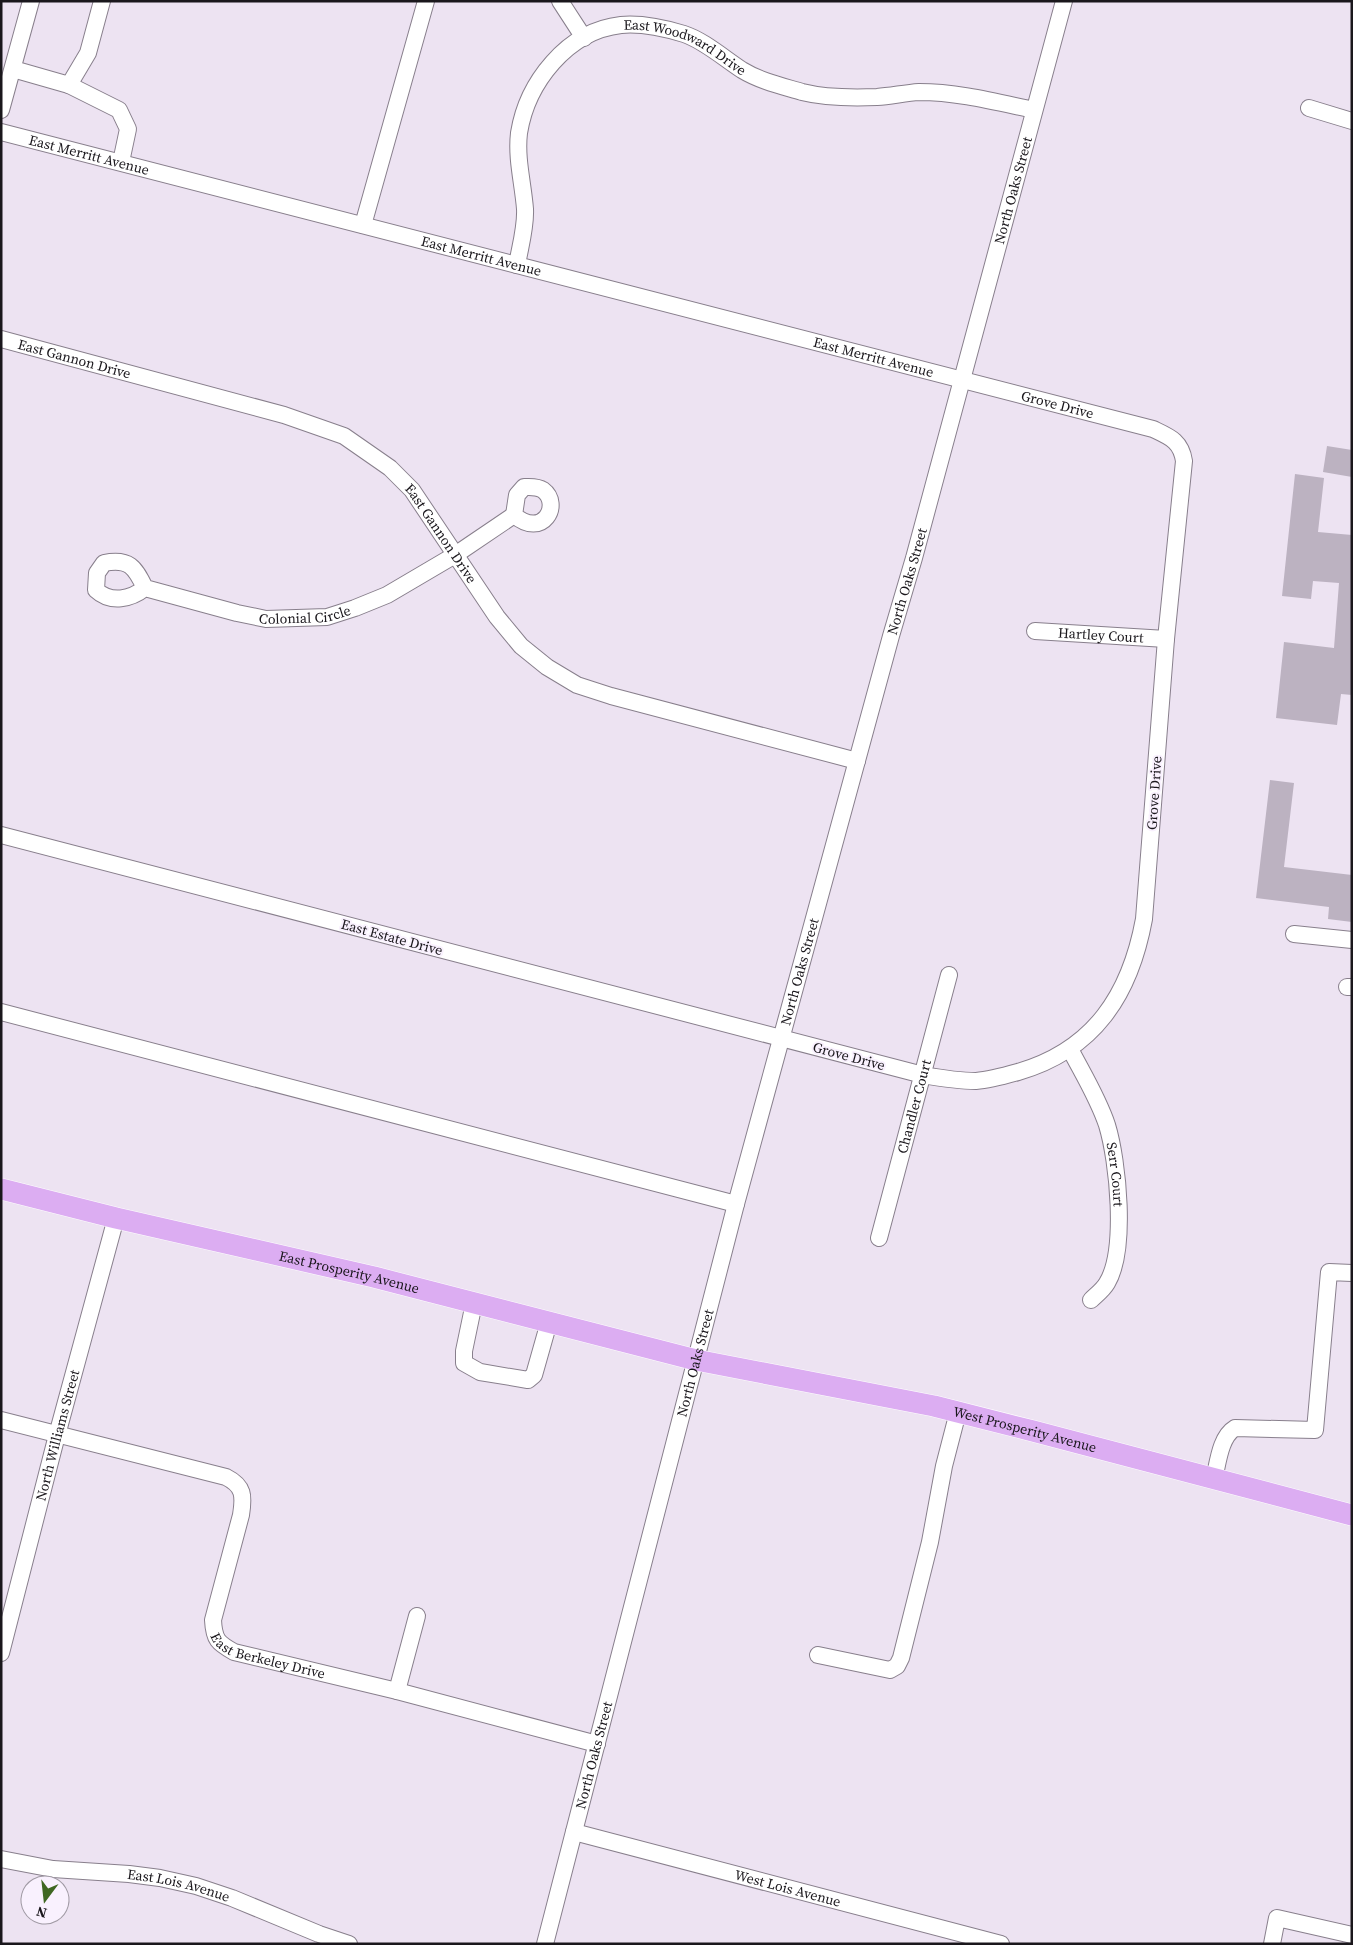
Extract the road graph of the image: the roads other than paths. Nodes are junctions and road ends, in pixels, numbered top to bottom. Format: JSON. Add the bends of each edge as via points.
{"nodes":[{"id":1,"x":31,"y":1,"type":"edge"},
{"id":2,"x":102,"y":1,"type":"edge"},
{"id":3,"x":426,"y":1,"type":"edge"},
{"id":4,"x":560,"y":1,"type":"edge"},
{"id":5,"x":1064,"y":1,"type":"edge"},
{"id":6,"x":584,"y":38,"type":"junction"},
{"id":7,"x":12,"y":69,"type":"junction"},
{"id":8,"x":69,"y":85,"type":"junction"},
{"id":9,"x":1309,"y":108,"type":"dead end"},
{"id":10,"x":1,"y":110,"type":"edge"},
{"id":11,"x":1034,"y":110,"type":"junction"},
{"id":12,"x":1352,"y":121,"type":"edge"},
{"id":13,"x":1,"y":132,"type":"edge"},
{"id":14,"x":121,"y":162,"type":"junction"},
{"id":15,"x":364,"y":225,"type":"junction"},
{"id":16,"x":517,"y":265,"type":"junction"},
{"id":17,"x":1,"y":340,"type":"edge"},
{"id":18,"x":962,"y":379,"type":"junction"},
{"id":19,"x":514,"y":515,"type":"dead end"},
{"id":20,"x":455,"y":555,"type":"junction"},
{"id":21,"x":145,"y":588,"type":"dead end"},
{"id":22,"x":1035,"y":632,"type":"dead end"},
{"id":23,"x":1166,"y":639,"type":"junction"},
{"id":24,"x":857,"y":761,"type":"junction"},
{"id":25,"x":1,"y":835,"type":"edge"},
{"id":26,"x":1294,"y":934,"type":"dead end"},
{"id":27,"x":1352,"y":940,"type":"edge"},
{"id":28,"x":949,"y":975,"type":"dead end"},
{"id":29,"x":1,"y":1012,"type":"edge"},
{"id":30,"x":782,"y":1038,"type":"junction"},
{"id":31,"x":1070,"y":1049,"type":"junction"},
{"id":32,"x":923,"y":1075,"type":"junction"},
{"id":33,"x":1,"y":1189,"type":"edge"},
{"id":34,"x":736,"y":1204,"type":"junction"},
{"id":35,"x":116,"y":1218,"type":"junction"},
{"id":36,"x":878,"y":1238,"type":"dead end"},
{"id":37,"x":1352,"y":1273,"type":"edge"},
{"id":38,"x":1092,"y":1300,"type":"dead end"},
{"id":39,"x":474,"y":1303,"type":"junction"},
{"id":40,"x":549,"y":1322,"type":"junction"},
{"id":41,"x":696,"y":1360,"type":"junction"},
{"id":42,"x":958,"y":1412,"type":"junction"},
{"id":43,"x":1,"y":1420,"type":"edge"},
{"id":44,"x":57,"y":1435,"type":"junction"},
{"id":45,"x":1214,"y":1479,"type":"junction"},
{"id":46,"x":1352,"y":1515,"type":"edge"},
{"id":47,"x":417,"y":1616,"type":"dead end"},
{"id":48,"x":1,"y":1653,"type":"edge"},
{"id":49,"x":818,"y":1655,"type":"dead end"},
{"id":50,"x":396,"y":1691,"type":"junction"},
{"id":51,"x":597,"y":1744,"type":"junction"},
{"id":52,"x":574,"y":1832,"type":"junction"},
{"id":53,"x":1,"y":1859,"type":"edge"},
{"id":54,"x":1352,"y":1935,"type":"edge"},
{"id":55,"x":318,"y":1939,"type":"edge"},
{"id":56,"x":348,"y":1944,"type":"edge"},
{"id":57,"x":545,"y":1944,"type":"edge"},
{"id":58,"x":1001,"y":1944,"type":"edge"},
{"id":59,"x":1272,"y":1944,"type":"edge"}],
"edges":[{"from":1,"to":7,"type":"street"},
{"from":2,"to":8,"type":"street","via":[[88,53]]},
{"from":3,"to":15,"type":"street"},
{"from":4,"to":6,"type":"street"},
{"from":5,"to":11,"type":"street","name":"North Oaks Street"},
{"from":6,"to":11,"type":"street","name":"East Woodward Drive","via":[[620,25],[648,26],[687,35],[744,72],[805,92],[838,97],[949,93]]},
{"from":6,"to":16,"type":"street","name":"East Woodward Drive","via":[[563,52],[544,72],[524,112],[518,156],[525,210]]},
{"from":7,"to":8,"type":"street"},
{"from":7,"to":10,"type":"street"},
{"from":8,"to":14,"type":"street","via":[[119,110],[128,128]]},
{"from":9,"to":12,"type":"street"},
{"from":11,"to":18,"type":"street","name":"North Oaks Street"},
{"from":13,"to":14,"type":"street","name":"East Merritt Avenue"},
{"from":14,"to":15,"type":"street","name":"East Merritt Avenue"},
{"from":15,"to":16,"type":"street","name":"East Merritt Avenue"},
{"from":16,"to":18,"type":"street","name":"East Merritt Avenue"},
{"from":17,"to":20,"type":"street","name":"East Gannon Drive","via":[[284,415],[344,436],[390,468],[412,490]]},
{"from":18,"to":23,"type":"street","name":"Grove Drive","via":[[1153,429],[1176,442],[1184,461]]},
{"from":18,"to":24,"type":"street","name":"North Oaks Street"},
{"from":19,"to":20,"type":"street","name":"Colonial Circle"},
{"from":20,"to":21,"type":"street","name":"Colonial Circle","via":[[387,595],[327,616],[266,620]]},
{"from":20,"to":24,"type":"street","name":"East Gannon Drive","via":[[521,646],[577,686]]},
{"from":22,"to":23,"type":"street","name":"Hartley Court"},
{"from":23,"to":31,"type":"street","name":"Grove Drive","via":[[1140,944],[1109,1009],[1092,1032]]},
{"from":24,"to":30,"type":"street","name":"North Oaks Street"},
{"from":25,"to":30,"type":"street","name":"East Estate Drive"},
{"from":26,"to":27,"type":"street"},
{"from":28,"to":32,"type":"street","name":"Chandler Court"},
{"from":29,"to":34,"type":"street"},
{"from":30,"to":32,"type":"street","name":"Grove Drive"},
{"from":30,"to":34,"type":"street","name":"North Oaks Street"},
{"from":31,"to":32,"type":"street","name":"Grove Drive","via":[[1030,1068],[977,1081]]},
{"from":31,"to":38,"type":"street","name":"Serr Court","via":[[1107,1125],[1118,1196],[1114,1262],[1107,1283]]},
{"from":32,"to":36,"type":"street","name":"Chandler Court"},
{"from":33,"to":35,"type":"main road","name":"East Prosperity Avenue"},
{"from":34,"to":41,"type":"street","name":"North Oaks Street"},
{"from":35,"to":39,"type":"main road","name":"East Prosperity Avenue"},
{"from":35,"to":44,"type":"street","name":"North Williams Street"},
{"from":37,"to":45,"type":"street","via":[[1329,1272],[1316,1430],[1235,1428],[1225,1438]]},
{"from":39,"to":40,"type":"main road","name":"East Prosperity Avenue"},
{"from":39,"to":40,"type":"street","via":[[464,1363],[480,1372],[528,1380],[534,1375]]},
{"from":40,"to":41,"type":"main road","name":"East Prosperity Avenue"},
{"from":41,"to":42,"type":"main road","name":"West Prosperity Avenue"},
{"from":41,"to":51,"type":"street","name":"North Oaks Street"},
{"from":42,"to":45,"type":"main road","name":"West Prosperity Avenue"},
{"from":42,"to":49,"type":"street","via":[[930,1542],[897,1666],[890,1670]]},
{"from":43,"to":44,"type":"street","name":"East Berkeley Drive"},
{"from":44,"to":48,"type":"street","name":"North Williams Street"},
{"from":44,"to":50,"type":"street","name":"East Berkeley Drive","via":[[226,1476],[235,1482],[243,1502],[213,1620],[217,1641],[234,1652]]},
{"from":45,"to":46,"type":"main road","name":"West Prosperity Avenue"},
{"from":47,"to":50,"type":"street"},
{"from":50,"to":51,"type":"street","name":"East Berkeley Drive"},
{"from":51,"to":52,"type":"street","name":"North Oaks Street"},
{"from":52,"to":57,"type":"street","name":"North Oaks Street"},
{"from":52,"to":58,"type":"street","name":"West Lois Avenue"},
{"from":53,"to":55,"type":"street","name":"East Lois Avenue","via":[[53,1869],[160,1878],[196,1886],[232,1898]]},
{"from":54,"to":59,"type":"street","via":[[1277,1918]]},
{"from":55,"to":56,"type":"street","name":"East Lois Avenue"}]}
